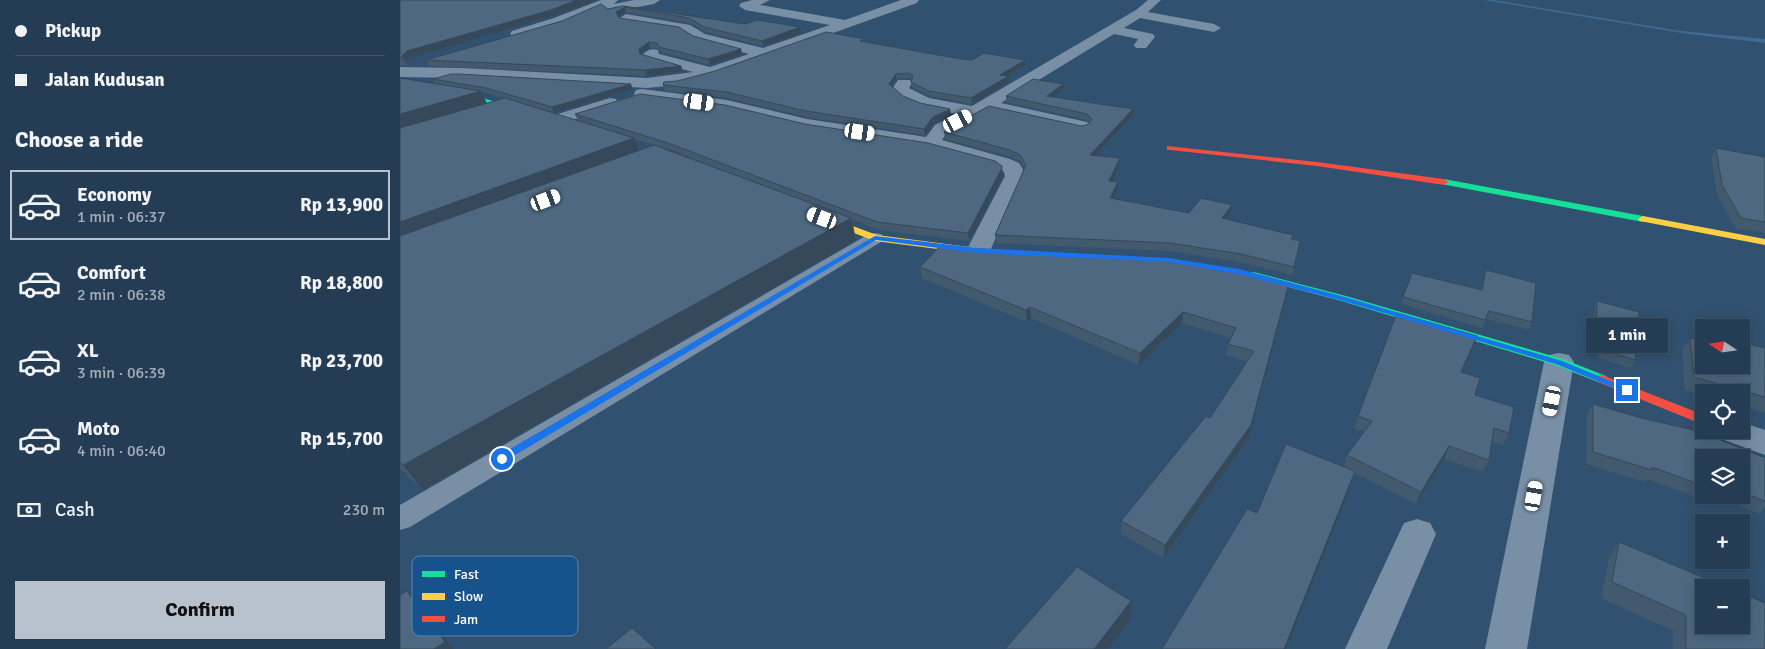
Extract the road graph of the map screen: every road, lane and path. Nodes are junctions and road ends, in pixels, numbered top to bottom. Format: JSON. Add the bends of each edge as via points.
{"nodes":[{"id":1,"x":612,"y":0,"type":"edge"},
{"id":2,"x":654,"y":0,"type":"edge"},
{"id":3,"x":764,"y":0,"type":"edge"},
{"id":4,"x":913,"y":0,"type":"edge"},
{"id":5,"x":1155,"y":0,"type":"edge"},
{"id":6,"x":867,"y":2,"type":"dead end"},
{"id":7,"x":894,"y":7,"type":"junction"},
{"id":8,"x":577,"y":14,"type":"junction"},
{"id":9,"x":1138,"y":14,"type":"junction"},
{"id":10,"x":626,"y":18,"type":"edge"},
{"id":11,"x":846,"y":24,"type":"junction"},
{"id":12,"x":1214,"y":28,"type":"dead end"},
{"id":13,"x":1112,"y":30,"type":"junction"},
{"id":14,"x":500,"y":39,"type":"edge"},
{"id":15,"x":1141,"y":45,"type":"dead end"},
{"id":16,"x":653,"y":53,"type":"edge"},
{"id":17,"x":764,"y":53,"type":"junction"},
{"id":18,"x":437,"y":58,"type":"edge"},
{"id":19,"x":400,"y":68,"type":"edge"},
{"id":20,"x":400,"y":72,"type":"edge"},
{"id":21,"x":711,"y":72,"type":"junction"},
{"id":22,"x":904,"y":83,"type":"edge"},
{"id":23,"x":666,"y":85,"type":"edge"},
{"id":24,"x":400,"y":86,"type":"edge"},
{"id":25,"x":641,"y":94,"type":"junction"},
{"id":26,"x":514,"y":108,"type":"junction"},
{"id":27,"x":980,"y":109,"type":"junction"},
{"id":28,"x":480,"y":118,"type":"edge"},
{"id":29,"x":546,"y":118,"type":"junction"},
{"id":30,"x":572,"y":126,"type":"edge"},
{"id":31,"x":1080,"y":126,"type":"edge"},
{"id":32,"x":931,"y":142,"type":"junction"},
{"id":33,"x":1170,"y":148,"type":"dead end"},
{"id":34,"x":811,"y":213,"type":"edge"},
{"id":35,"x":875,"y":238,"type":"junction"},
{"id":36,"x":1765,"y":242,"type":"edge"},
{"id":37,"x":983,"y":251,"type":"joint"},
{"id":38,"x":1239,"y":272,"type":"edge"},
{"id":39,"x":1559,"y":362,"type":"junction"},
{"id":40,"x":1695,"y":416,"type":"edge"},
{"id":41,"x":1750,"y":437,"type":"edge"},
{"id":42,"x":1765,"y":443,"type":"edge"},
{"id":43,"x":400,"y":519,"type":"edge"},
{"id":44,"x":1417,"y":534,"type":"dead end"},
{"id":45,"x":1366,"y":649,"type":"edge"},
{"id":46,"x":1506,"y":649,"type":"edge"}],
"edges":[{"from":1,"to":8,"type":"street"},
{"from":2,"to":8,"type":"street"},
{"from":3,"to":11,"type":"street","via":[[745,6]]},
{"from":4,"to":7,"type":"street"},
{"from":5,"to":9,"type":"street"},
{"from":6,"to":7,"type":"street"},
{"from":7,"to":11,"type":"street"},
{"from":8,"to":14,"type":"street"},
{"from":9,"to":12,"type":"street"},
{"from":9,"to":13,"type":"street"},
{"from":10,"to":17,"type":"street","via":[[685,28],[700,37]]},
{"from":11,"to":17,"type":"street"},
{"from":13,"to":15,"type":"street","via":[[1148,37]]},
{"from":13,"to":27,"type":"street"},
{"from":16,"to":21,"type":"street","via":[[649,56]]},
{"from":17,"to":21,"type":"street"},
{"from":18,"to":19,"type":"street"},
{"from":20,"to":21,"type":"street","via":[[647,82],[671,81]]},
{"from":22,"to":27,"type":"street","via":[[900,89],[903,95],[916,100]]},
{"from":23,"to":25,"type":"street"},
{"from":24,"to":26,"type":"street","via":[[466,95]]},
{"from":25,"to":29,"type":"street"},
{"from":25,"to":32,"type":"street"},
{"from":26,"to":28,"type":"street"},
{"from":26,"to":29,"type":"street"},
{"from":27,"to":31,"type":"street"},
{"from":27,"to":32,"type":"street","via":[[941,129]]},
{"from":29,"to":30,"type":"street"},
{"from":32,"to":37,"type":"street","via":[[1003,163],[1015,171]]},
{"from":33,"to":36,"type":"street","via":[[1432,180]]},
{"from":34,"to":35,"type":"street"},
{"from":35,"to":37,"type":"street"},
{"from":35,"to":43,"type":"lane"},
{"from":38,"to":39,"type":"street","via":[[1342,298]]},
{"from":39,"to":40,"type":"street"},
{"from":39,"to":46,"type":"street"},
{"from":41,"to":42,"type":"street"},
{"from":44,"to":45,"type":"street"}]}
